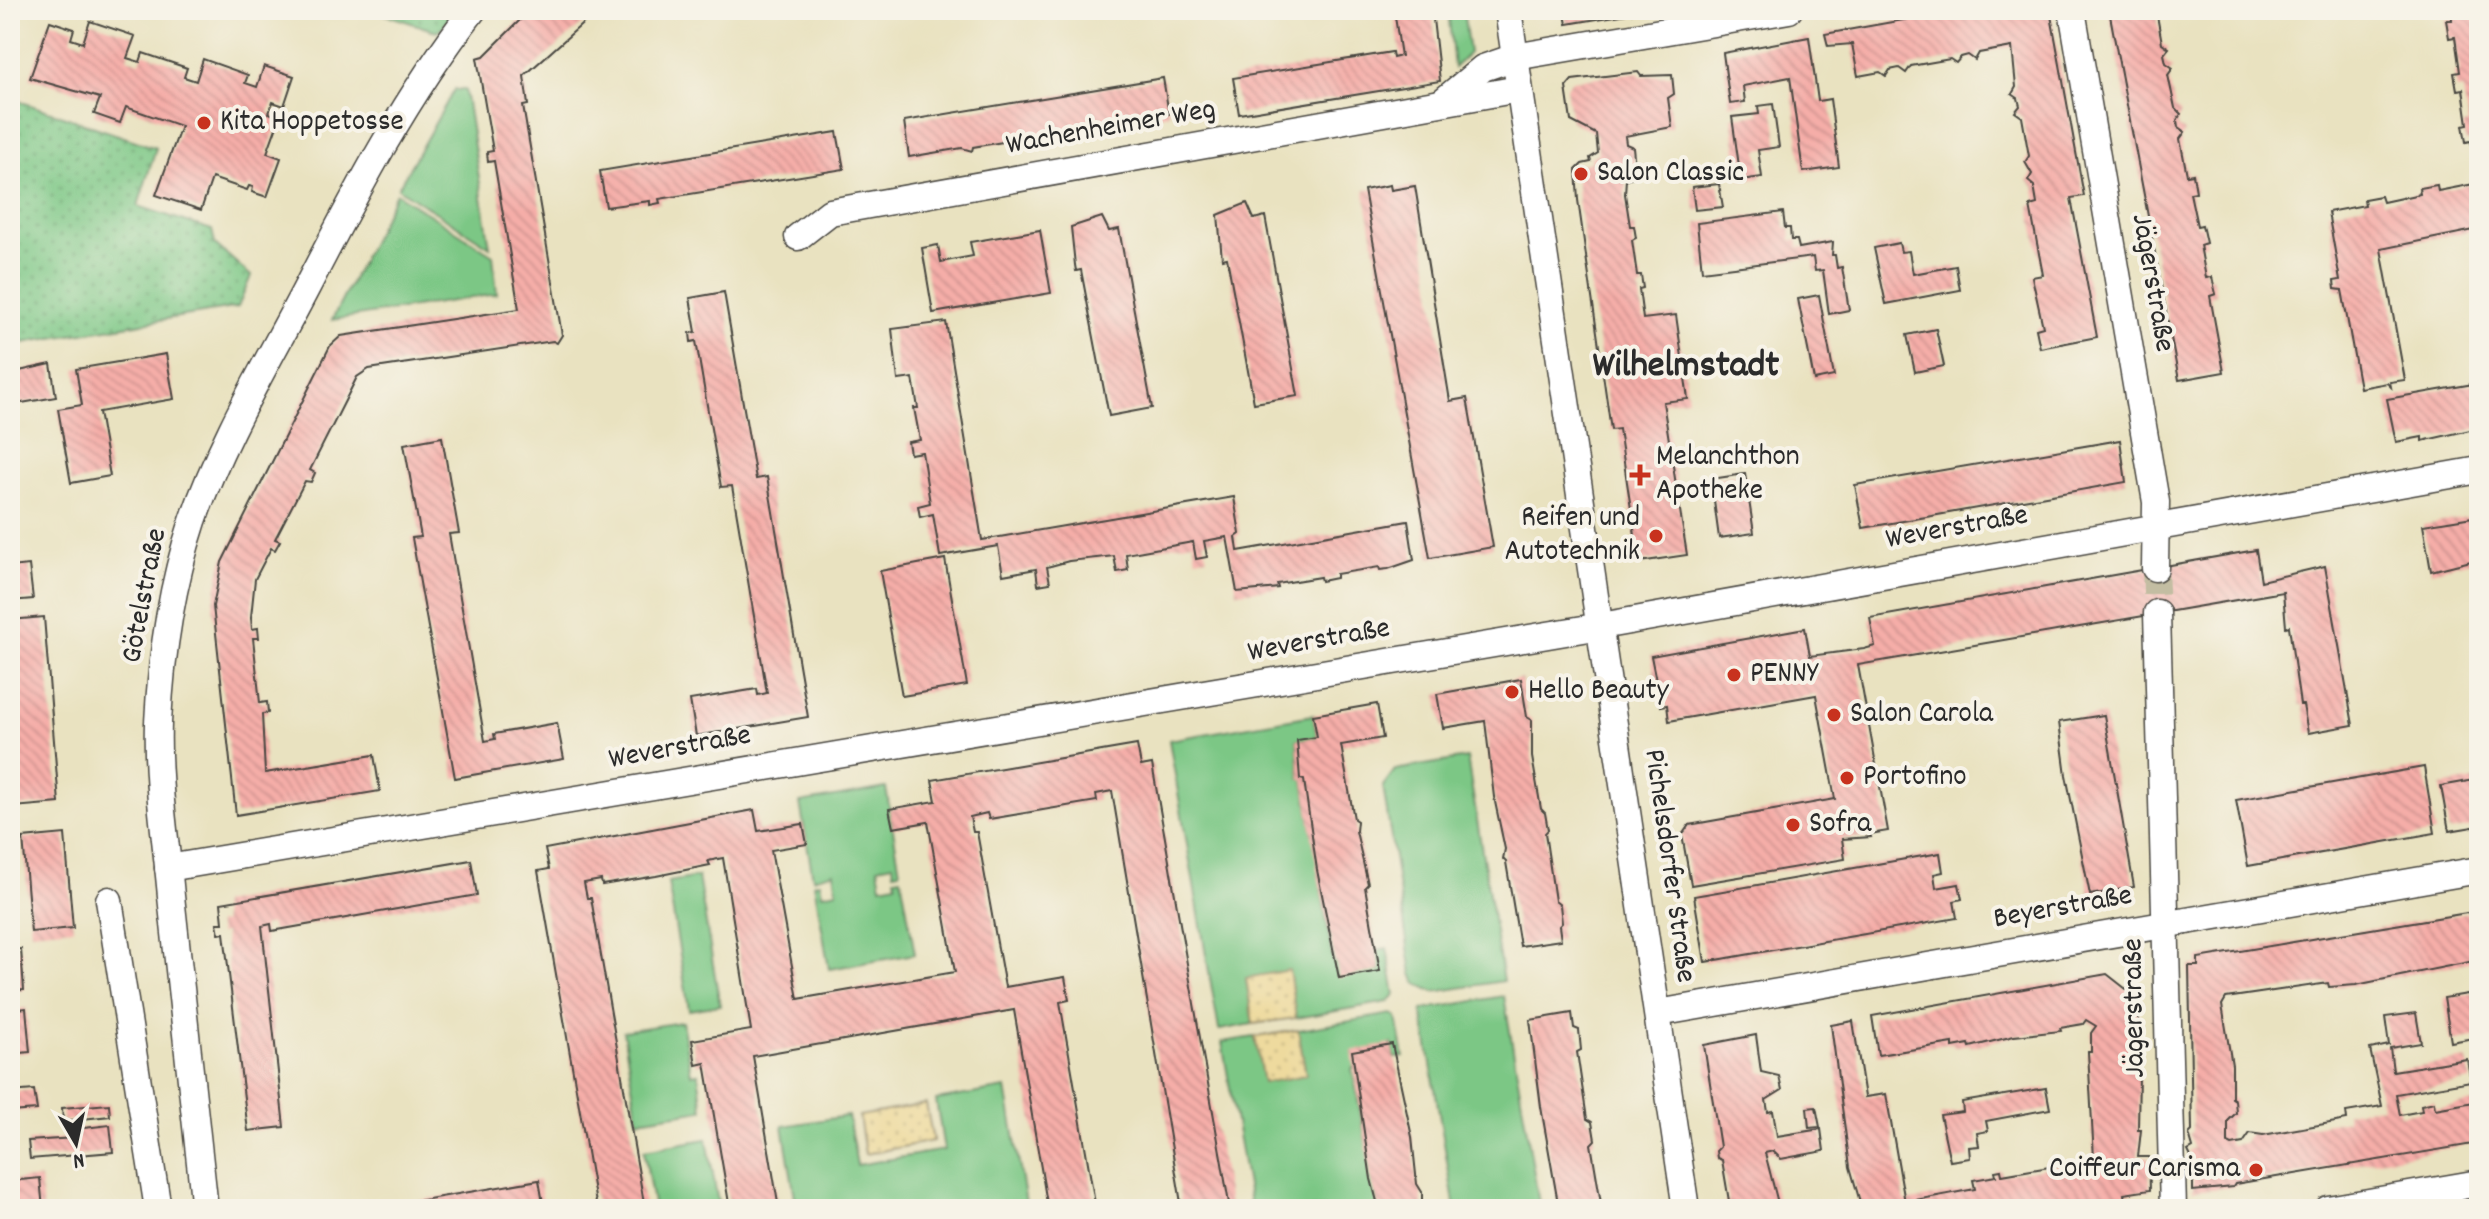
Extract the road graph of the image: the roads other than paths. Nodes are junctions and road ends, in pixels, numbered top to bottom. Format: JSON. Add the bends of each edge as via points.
{"nodes":[{"id":1,"x":473,"y":10,"type":"edge"},
{"id":2,"x":1508,"y":10,"type":"edge"},
{"id":3,"x":1789,"y":10,"type":"edge"},
{"id":4,"x":2072,"y":10,"type":"edge"},
{"id":5,"x":1515,"y":57,"type":"junction"},
{"id":6,"x":1519,"y":89,"type":"junction"},
{"id":7,"x":1442,"y":102,"type":"junction"},
{"id":8,"x":798,"y":237,"type":"dead end"},
{"id":9,"x":2479,"y":470,"type":"edge"},
{"id":10,"x":2154,"y":526,"type":"junction"},
{"id":11,"x":2155,"y":568,"type":"tunnel mouth"},
{"id":12,"x":2157,"y":613,"type":"tunnel mouth"},
{"id":13,"x":1601,"y":626,"type":"junction"},
{"id":14,"x":168,"y":868,"type":"junction"},
{"id":15,"x":2479,"y":870,"type":"edge"},
{"id":16,"x":109,"y":900,"type":"dead end"},
{"id":17,"x":2166,"y":924,"type":"junction"},
{"id":18,"x":1658,"y":1013,"type":"junction"},
{"id":19,"x":2479,"y":1183,"type":"edge"},
{"id":20,"x":158,"y":1209,"type":"edge"},
{"id":21,"x":205,"y":1209,"type":"edge"},
{"id":22,"x":1686,"y":1209,"type":"edge"},
{"id":23,"x":2173,"y":1209,"type":"edge"},
{"id":24,"x":2328,"y":1209,"type":"edge"}],
"edges":[{"from":1,"to":14,"type":"street","name":"Götelstraße","via":[[439,53],[360,183],[220,456],[193,522],[165,652],[158,724]]},
{"from":2,"to":5,"type":"street","name":"Pichelsdorfer Straße"},
{"from":3,"to":5,"type":"street","name":"Wachenheimer Weg"},
{"from":4,"to":10,"type":"street","name":"Jägerstraße","via":[[2156,502]]},
{"from":5,"to":6,"type":"street","name":"Pichelsdorfer Straße"},
{"from":5,"to":7,"type":"street","name":"Wachenheimer Weg","via":[[1483,68]]},
{"from":6,"to":7,"type":"street","name":"Wachenheimer Weg"},
{"from":6,"to":13,"type":"street","name":"Pichelsdorfer Straße"},
{"from":7,"to":8,"type":"street","name":"Wachenheimer Weg","via":[[830,212]]},
{"from":9,"to":10,"type":"street","name":"Weverstraße"},
{"from":10,"to":11,"type":"street","name":"Jägerstraße"},
{"from":10,"to":13,"type":"street","name":"Weverstraße"},
{"from":12,"to":17,"type":"street","name":"Jägerstraße"},
{"from":13,"to":14,"type":"street","name":"Weverstraße"},
{"from":13,"to":18,"type":"street","name":"Pichelsdorfer Straße"},
{"from":14,"to":21,"type":"street","name":"Götelstraße"},
{"from":15,"to":17,"type":"street","name":"Beyerstraße"},
{"from":16,"to":20,"type":"street"},
{"from":17,"to":18,"type":"street","name":"Beyerstraße"},
{"from":17,"to":23,"type":"street","name":"Jägerstraße"},
{"from":18,"to":22,"type":"street","name":"Pichelsdorfer Straße"},
{"from":19,"to":24,"type":"street"}]}
